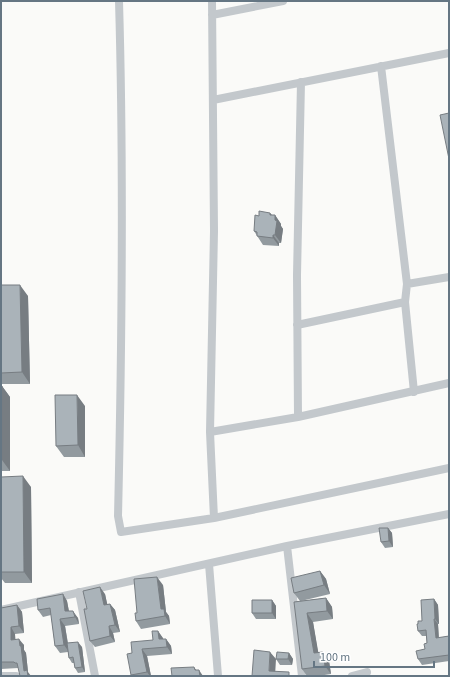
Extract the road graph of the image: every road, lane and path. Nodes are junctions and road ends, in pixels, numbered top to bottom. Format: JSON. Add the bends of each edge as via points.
{"nodes":[{"id":1,"x":119,"y":1,"type":"edge"},
{"id":2,"x":212,"y":1,"type":"edge"},
{"id":3,"x":283,"y":1,"type":"edge"},
{"id":4,"x":212,"y":15,"type":"junction"},
{"id":5,"x":449,"y":53,"type":"edge"},
{"id":6,"x":381,"y":66,"type":"junction"},
{"id":7,"x":301,"y":82,"type":"junction"},
{"id":8,"x":213,"y":100,"type":"junction"},
{"id":9,"x":449,"y":277,"type":"edge"},
{"id":10,"x":407,"y":284,"type":"junction"},
{"id":11,"x":405,"y":302,"type":"junction"},
{"id":12,"x":297,"y":325,"type":"junction"},
{"id":13,"x":449,"y":384,"type":"edge"},
{"id":14,"x":414,"y":392,"type":"junction"},
{"id":15,"x":298,"y":417,"type":"junction"},
{"id":16,"x":210,"y":432,"type":"junction"},
{"id":17,"x":449,"y":468,"type":"edge"},
{"id":18,"x":449,"y":514,"type":"edge"},
{"id":19,"x":214,"y":518,"type":"junction"},
{"id":20,"x":287,"y":546,"type":"junction"},
{"id":21,"x":209,"y":564,"type":"junction"},
{"id":22,"x":79,"y":592,"type":"junction"},
{"id":23,"x":1,"y":610,"type":"edge"},
{"id":24,"x":366,"y":672,"type":"dead end"},
{"id":25,"x":1,"y":676,"type":"edge"},
{"id":26,"x":16,"y":676,"type":"edge"},
{"id":27,"x":95,"y":676,"type":"edge"},
{"id":28,"x":218,"y":676,"type":"edge"},
{"id":29,"x":302,"y":676,"type":"edge"},
{"id":30,"x":352,"y":676,"type":"edge"}],
"edges":[{"from":1,"to":19,"type":"street","via":[[121,382],[118,516],[121,532]]},
{"from":2,"to":4,"type":"street"},
{"from":3,"to":4,"type":"street"},
{"from":4,"to":8,"type":"street"},
{"from":5,"to":6,"type":"street"},
{"from":6,"to":7,"type":"street"},
{"from":6,"to":10,"type":"street"},
{"from":7,"to":8,"type":"street"},
{"from":7,"to":12,"type":"street"},
{"from":8,"to":16,"type":"street","via":[[214,231]]},
{"from":9,"to":10,"type":"street"},
{"from":10,"to":11,"type":"street"},
{"from":11,"to":12,"type":"street"},
{"from":11,"to":14,"type":"street"},
{"from":12,"to":15,"type":"street"},
{"from":13,"to":14,"type":"street"},
{"from":14,"to":15,"type":"street"},
{"from":15,"to":16,"type":"street"},
{"from":16,"to":19,"type":"street"},
{"from":17,"to":19,"type":"street"},
{"from":18,"to":20,"type":"street"},
{"from":20,"to":21,"type":"street"},
{"from":20,"to":29,"type":"street"},
{"from":21,"to":22,"type":"street"},
{"from":21,"to":28,"type":"street"},
{"from":22,"to":23,"type":"street"},
{"from":22,"to":27,"type":"street"},
{"from":24,"to":30,"type":"street"},
{"from":25,"to":26,"type":"street"}]}
